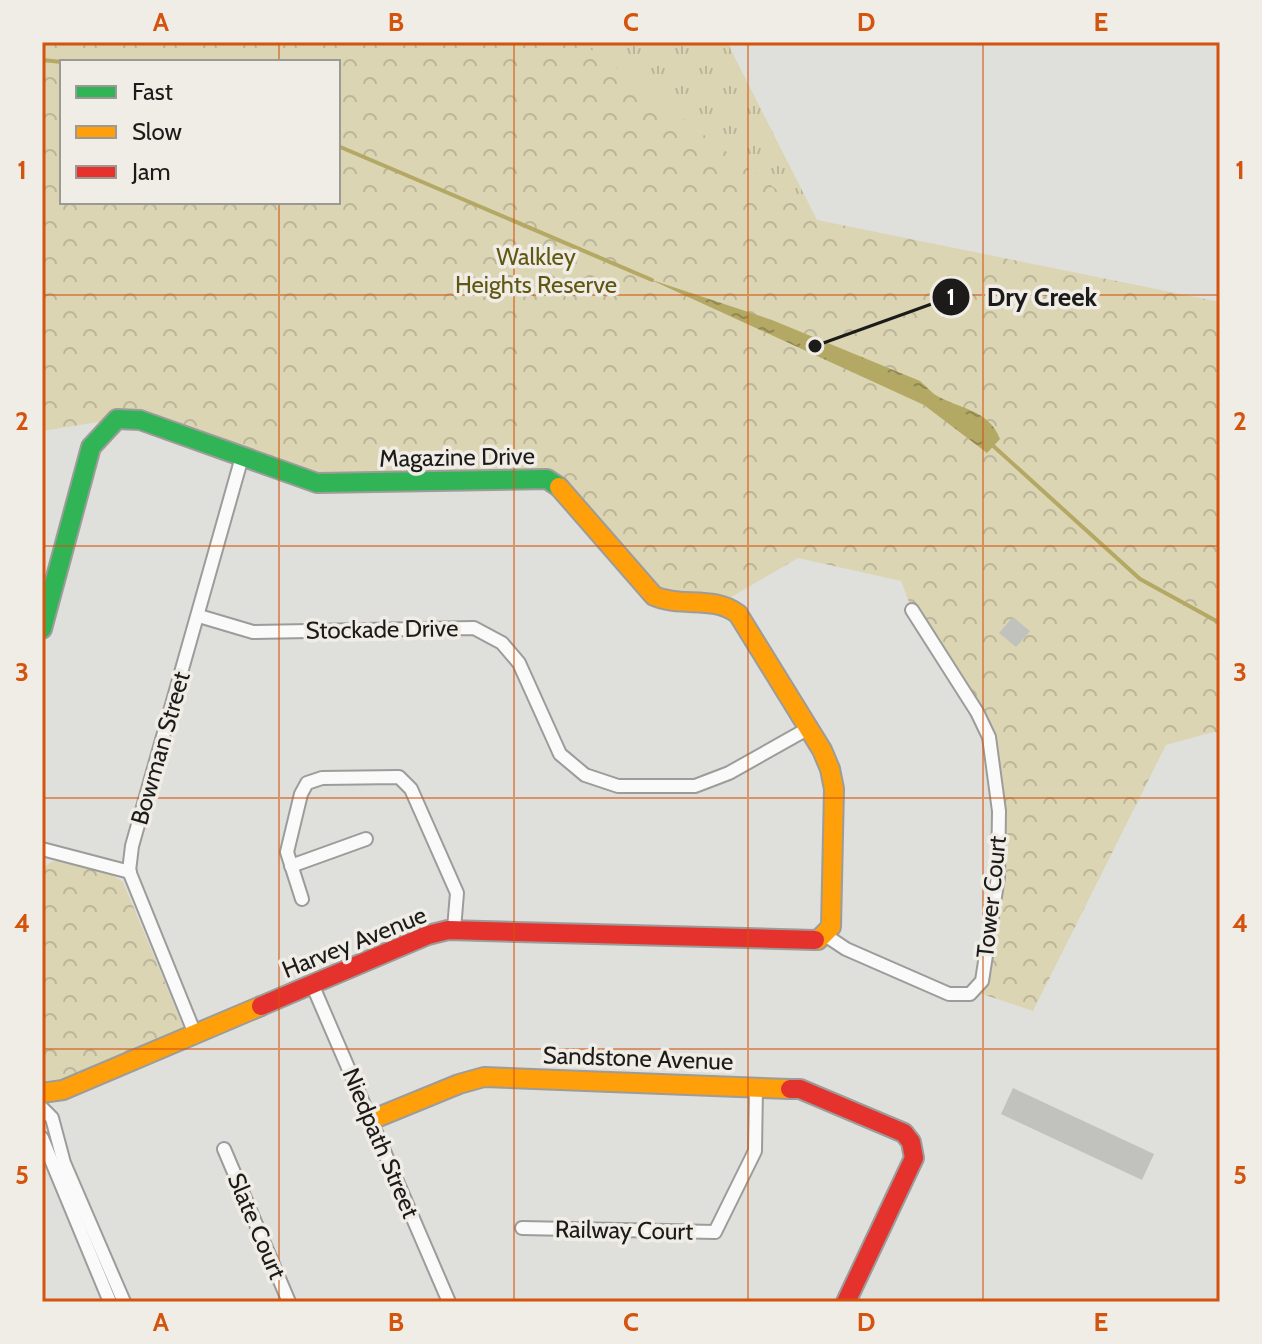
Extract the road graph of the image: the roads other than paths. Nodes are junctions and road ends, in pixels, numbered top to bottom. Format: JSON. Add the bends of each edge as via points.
{"nodes":[{"id":1,"x":242,"y":457,"type":"junction"},
{"id":2,"x":912,"y":610,"type":"dead end"},
{"id":3,"x":199,"y":616,"type":"junction"},
{"id":4,"x":42,"y":629,"type":"edge"},
{"id":5,"x":809,"y":728,"type":"junction"},
{"id":6,"x":366,"y":839,"type":"dead end"},
{"id":7,"x":42,"y":849,"type":"edge"},
{"id":8,"x":291,"y":866,"type":"junction"},
{"id":9,"x":130,"y":872,"type":"junction"},
{"id":10,"x":302,"y":899,"type":"dead end"},
{"id":11,"x":454,"y":929,"type":"junction"},
{"id":12,"x":825,"y":935,"type":"junction"},
{"id":13,"x":312,"y":984,"type":"junction"},
{"id":14,"x":195,"y":1034,"type":"junction"},
{"id":15,"x":756,"y":1086,"type":"junction"},
{"id":16,"x":63,"y":1090,"type":"junction"},
{"id":17,"x":42,"y":1093,"type":"edge"},
{"id":18,"x":42,"y":1107,"type":"edge"},
{"id":19,"x":371,"y":1120,"type":"junction"},
{"id":20,"x":42,"y":1138,"type":"edge"},
{"id":21,"x":224,"y":1149,"type":"dead end"},
{"id":22,"x":522,"y":1228,"type":"dead end"},
{"id":23,"x":110,"y":1302,"type":"edge"},
{"id":24,"x":124,"y":1302,"type":"edge"},
{"id":25,"x":289,"y":1302,"type":"edge"},
{"id":26,"x":449,"y":1302,"type":"edge"},
{"id":27,"x":846,"y":1302,"type":"edge"}],
"edges":[{"from":1,"to":3,"type":"street","name":"Bowman Street"},
{"from":1,"to":4,"type":"street","name":"Magazine Drive","via":[[140,420],[117,419],[91,447]]},
{"from":1,"to":5,"type":"street","name":"Magazine Drive","via":[[317,483],[534,478],[553,482],[654,596],[667,602],[721,603],[734,610]]},
{"from":2,"to":12,"type":"street","name":"Tower Court","via":[[989,737],[999,811],[998,877],[982,981],[970,994],[949,994]]},
{"from":3,"to":5,"type":"street","name":"Stockade Drive","via":[[253,632],[474,628],[502,643],[519,663],[560,754],[585,775],[618,786],[695,786]]},
{"from":3,"to":9,"type":"street","name":"Bowman Street","via":[[132,846]]},
{"from":5,"to":12,"type":"street","name":"Magazine Drive","via":[[826,758],[834,789],[831,927]]},
{"from":6,"to":8,"type":"street"},
{"from":7,"to":9,"type":"street"},
{"from":8,"to":10,"type":"street"},
{"from":8,"to":11,"type":"street","via":[[287,852],[307,783],[322,778],[399,777],[411,789],[457,893]]},
{"from":9,"to":14,"type":"street"},
{"from":11,"to":12,"type":"street","name":"Harvey Avenue","via":[[812,941]]},
{"from":11,"to":13,"type":"street","name":"Harvey Avenue"},
{"from":13,"to":14,"type":"street","name":"Harvey Avenue"},
{"from":13,"to":19,"type":"street","name":"Niedpath Street"},
{"from":14,"to":16,"type":"street","name":"Harvey Avenue"},
{"from":15,"to":19,"type":"street","name":"Sandstone Avenue","via":[[484,1077]]},
{"from":15,"to":22,"type":"street","name":"Railway Court","via":[[755,1151],[715,1232]]},
{"from":15,"to":27,"type":"street","name":"Sandstone Avenue","via":[[800,1089],[904,1133],[911,1142],[914,1158]]},
{"from":16,"to":17,"type":"street","name":"Harvey Avenue"},
{"from":16,"to":18,"type":"street","name":"Harvey Avenue"},
{"from":18,"to":24,"type":"street","via":[[52,1118],[64,1163]]},
{"from":19,"to":26,"type":"street","name":"Niedpath Street"},
{"from":20,"to":23,"type":"street"},
{"from":21,"to":25,"type":"street","name":"Slate Court"}]}
